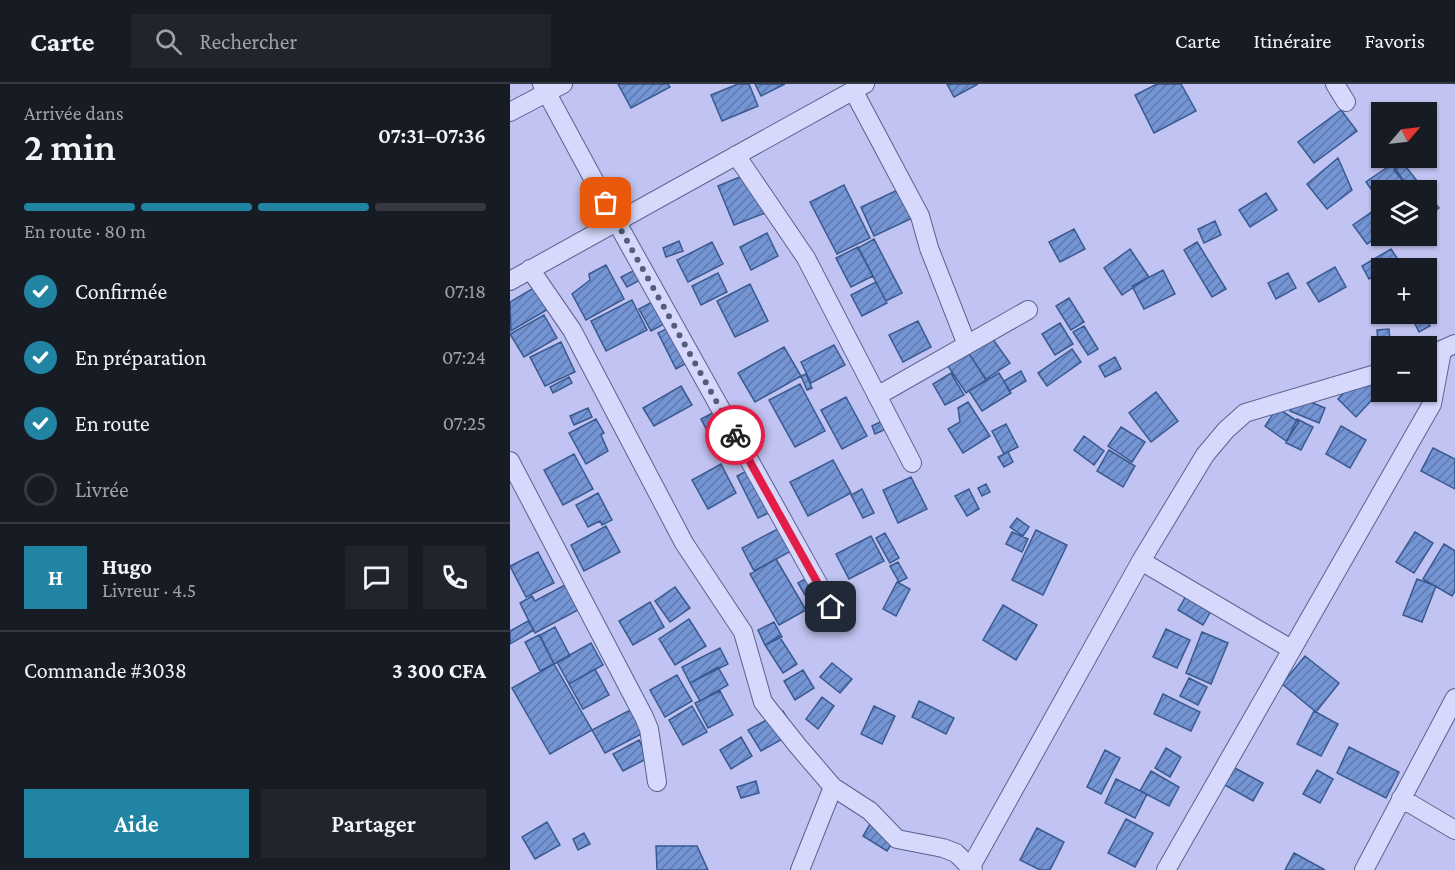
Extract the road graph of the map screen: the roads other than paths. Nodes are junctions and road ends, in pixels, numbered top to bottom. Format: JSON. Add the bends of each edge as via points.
{"nodes":[{"id":1,"x":1335,"y":84,"type":"edge"},
{"id":2,"x":551,"y":87,"type":"edge"},
{"id":3,"x":859,"y":87,"type":"edge"},
{"id":4,"x":1347,"y":102,"type":"dead end"},
{"id":5,"x":510,"y":112,"type":"edge"},
{"id":6,"x":736,"y":155,"type":"junction"},
{"id":7,"x":616,"y":221,"type":"junction"},
{"id":8,"x":530,"y":269,"type":"junction"},
{"id":9,"x":510,"y":281,"type":"edge"},
{"id":10,"x":1028,"y":310,"type":"dead end"},
{"id":11,"x":967,"y":345,"type":"junction"},
{"id":12,"x":1441,"y":351,"type":"edge"},
{"id":13,"x":1371,"y":375,"type":"edge"},
{"id":14,"x":877,"y":396,"type":"junction"},
{"id":15,"x":510,"y":460,"type":"edge"},
{"id":16,"x":912,"y":463,"type":"dead end"},
{"id":17,"x":1141,"y":561,"type":"junction"},
{"id":18,"x":831,"y":607,"type":"dead end"},
{"id":19,"x":1291,"y":649,"type":"junction"},
{"id":20,"x":1455,"y":698,"type":"edge"},
{"id":21,"x":657,"y":782,"type":"dead end"},
{"id":22,"x":833,"y":787,"type":"junction"},
{"id":23,"x":1401,"y":798,"type":"junction"},
{"id":24,"x":1455,"y":830,"type":"edge"},
{"id":25,"x":971,"y":869,"type":"edge"},
{"id":26,"x":800,"y":870,"type":"edge"},
{"id":27,"x":1166,"y":870,"type":"edge"},
{"id":28,"x":1364,"y":870,"type":"edge"}],
"edges":[{"from":1,"to":4,"type":"street"},
{"from":2,"to":5,"type":"street"},
{"from":2,"to":7,"type":"street"},
{"from":3,"to":6,"type":"street"},
{"from":3,"to":11,"type":"street","via":[[920,216]]},
{"from":6,"to":7,"type":"street"},
{"from":6,"to":14,"type":"street","via":[[806,258]]},
{"from":7,"to":8,"type":"street"},
{"from":7,"to":18,"type":"street"},
{"from":8,"to":9,"type":"street"},
{"from":8,"to":22,"type":"street","via":[[572,330],[684,543],[743,632],[763,702]]},
{"from":10,"to":11,"type":"street"},
{"from":11,"to":14,"type":"street"},
{"from":12,"to":19,"type":"street","via":[[1432,404]]},
{"from":13,"to":17,"type":"street","via":[[1245,413],[1205,455]]},
{"from":14,"to":16,"type":"street"},
{"from":15,"to":21,"type":"street","via":[[646,723]]},
{"from":17,"to":19,"type":"street"},
{"from":17,"to":25,"type":"street"},
{"from":19,"to":27,"type":"street"},
{"from":20,"to":23,"type":"street"},
{"from":22,"to":25,"type":"street","via":[[870,811],[897,839],[956,853]]},
{"from":22,"to":26,"type":"street"},
{"from":23,"to":24,"type":"street"},
{"from":23,"to":28,"type":"street"}]}
